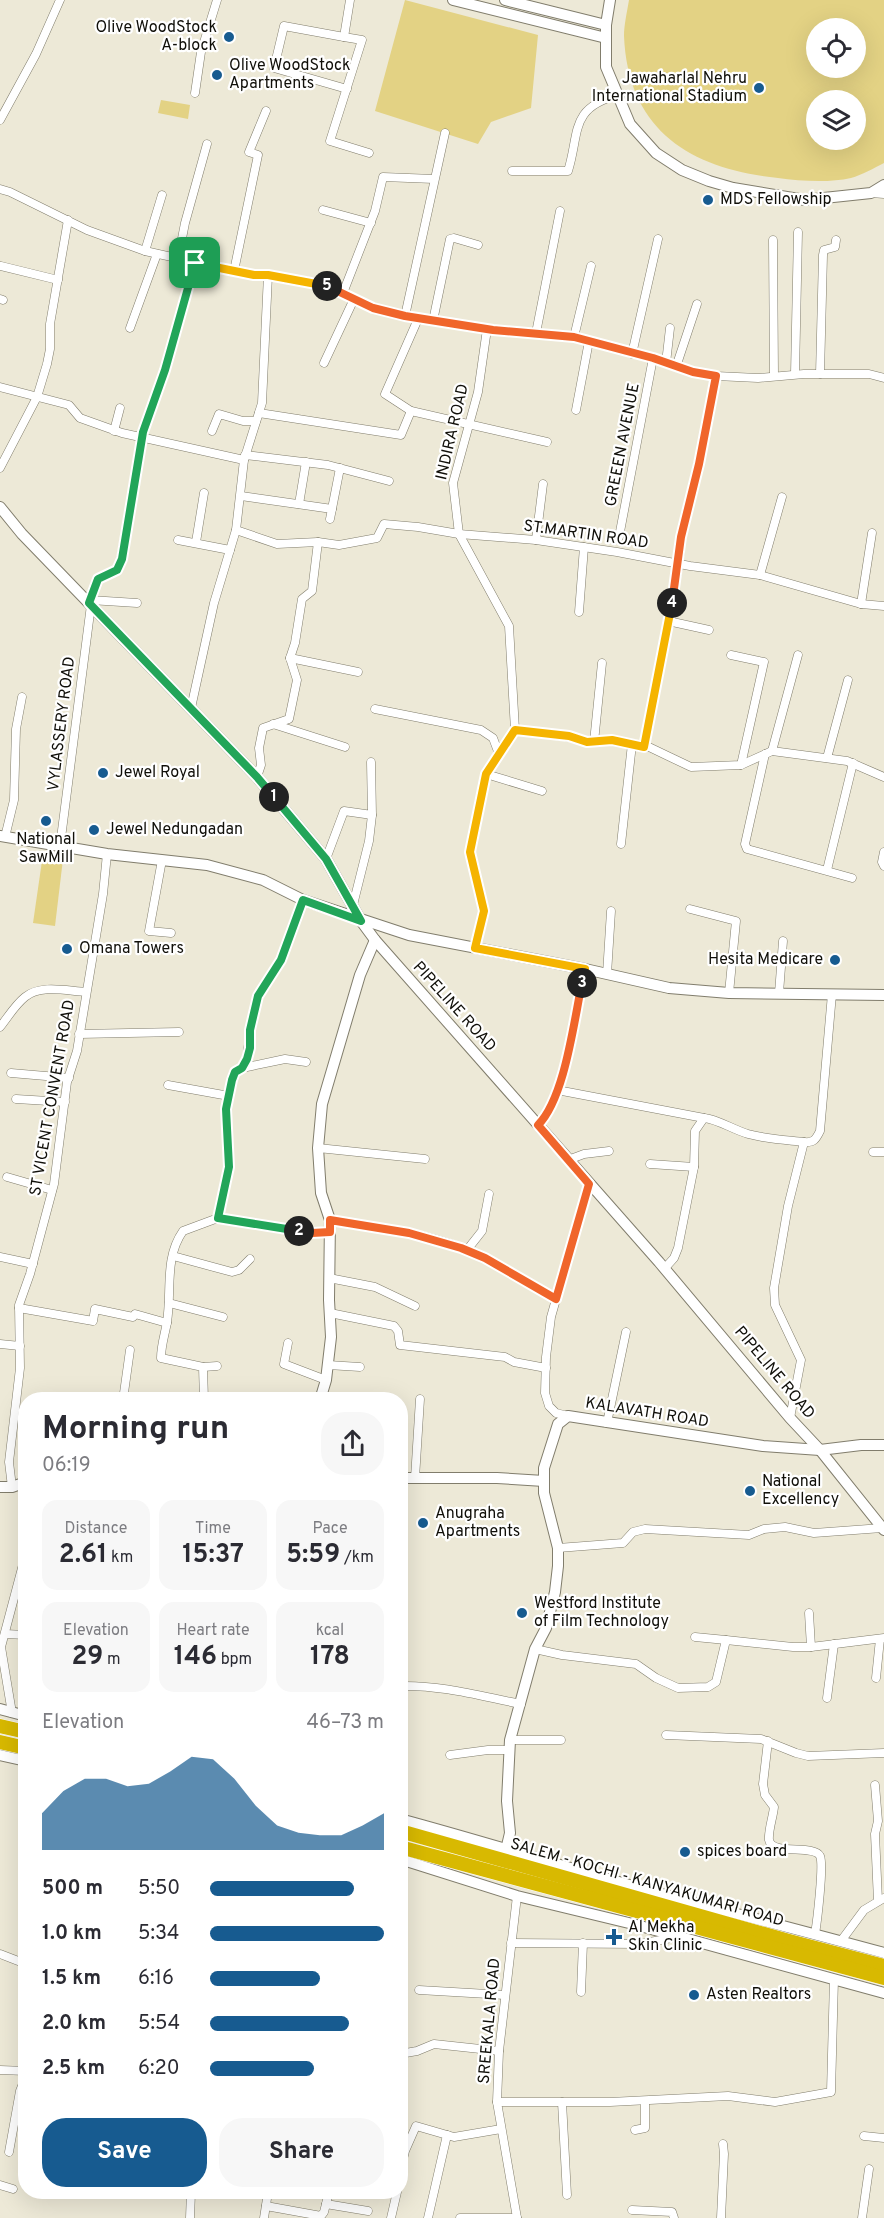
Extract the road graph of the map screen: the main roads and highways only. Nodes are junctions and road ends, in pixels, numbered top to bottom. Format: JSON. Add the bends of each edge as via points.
{"nodes":[{"id":1,"x":0,"y":1726,"type":"edge"},
{"id":2,"x":18,"y":1730,"type":"edge"},
{"id":3,"x":0,"y":1742,"type":"edge"},
{"id":4,"x":18,"y":1747,"type":"edge"},
{"id":5,"x":408,"y":1834,"type":"edge"},
{"id":6,"x":408,"y":1849,"type":"edge"},
{"id":7,"x":627,"y":1903,"type":"junction"},
{"id":8,"x":884,"y":1966,"type":"edge"},
{"id":9,"x":884,"y":1978,"type":"edge"}],
"edges":[{"from":1,"to":2,"type":"highway"},
{"from":3,"to":4,"type":"highway"},
{"from":5,"to":7,"type":"highway","name":"SALEM - KOCHI - KANYAKUMARI ROAD"},
{"from":6,"to":7,"type":"highway","name":"SALEM - KOCHI - KANYAKUMARI ROAD"},
{"from":7,"to":8,"type":"highway","name":"SALEM - KOCHI - KANYAKUMARI ROAD"},
{"from":7,"to":9,"type":"highway","name":"SALEM - KOCHI - KANYAKUMARI ROAD"}]}
